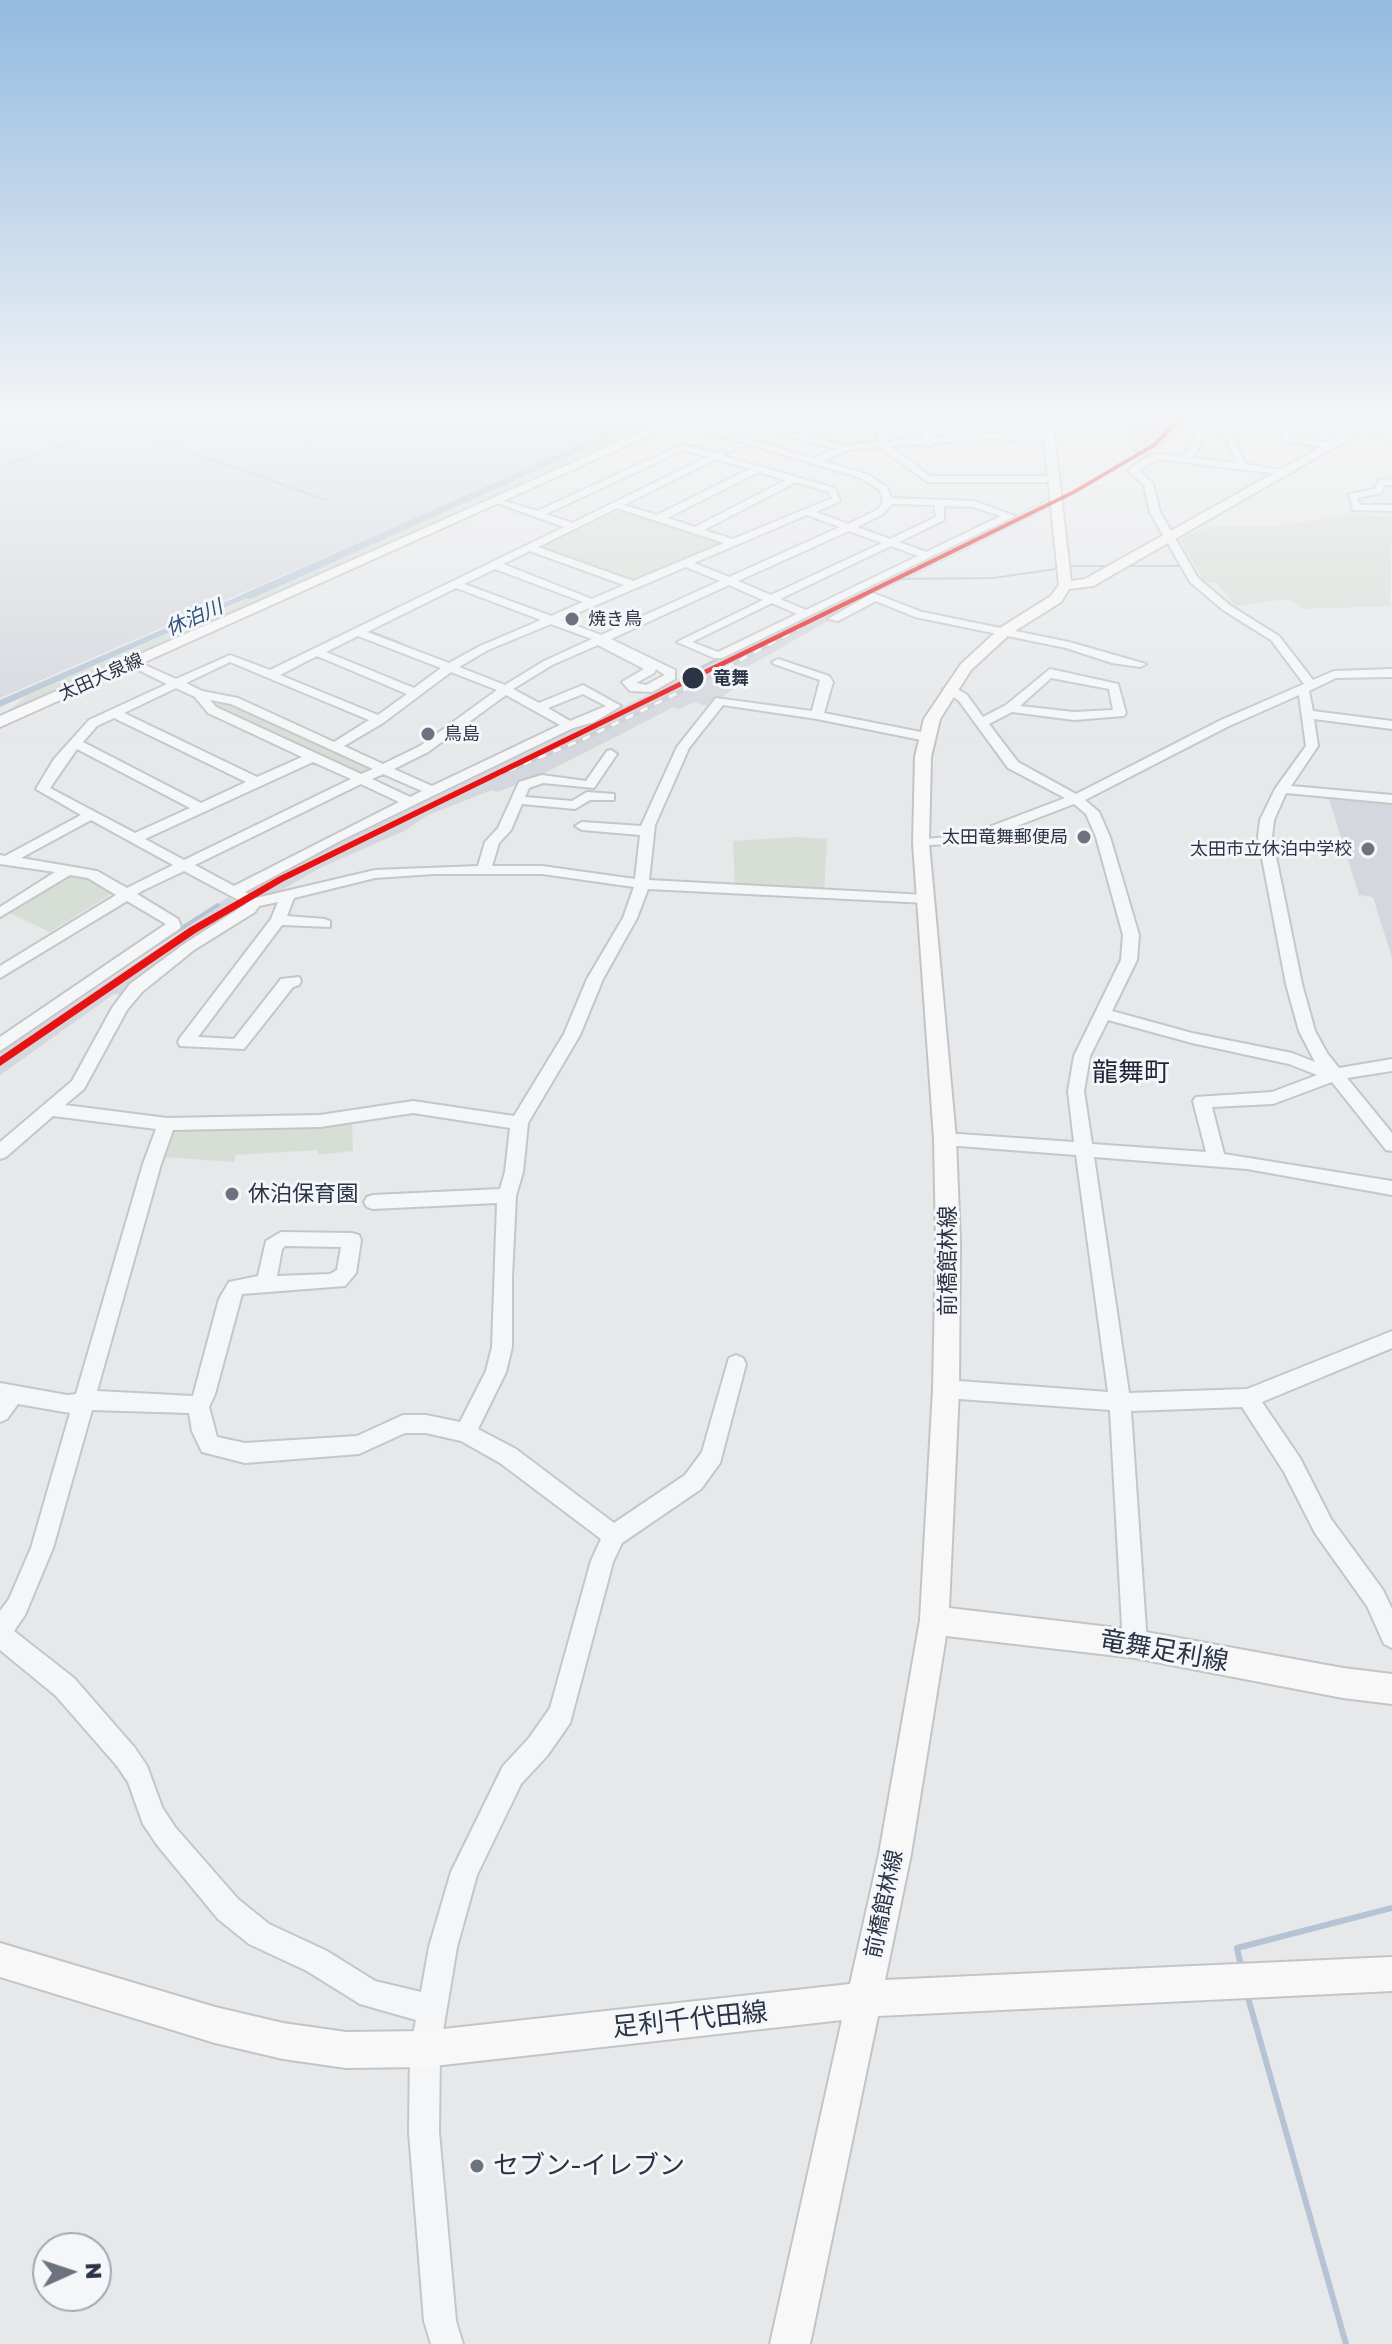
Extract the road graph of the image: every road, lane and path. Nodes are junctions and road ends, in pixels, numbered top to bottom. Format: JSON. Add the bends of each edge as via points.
{"nodes":[{"id":1,"x":438,"y":526,"type":"edge"},
{"id":2,"x":577,"y":526,"type":"edge"},
{"id":3,"x":685,"y":526,"type":"edge"},
{"id":4,"x":703,"y":526,"type":"edge"},
{"id":5,"x":774,"y":526,"type":"edge"},
{"id":6,"x":924,"y":526,"type":"edge"},
{"id":7,"x":988,"y":526,"type":"edge"},
{"id":8,"x":1059,"y":526,"type":"edge"},
{"id":9,"x":1163,"y":526,"type":"edge"},
{"id":10,"x":1191,"y":526,"type":"edge"},
{"id":11,"x":849,"y":527,"type":"joint"},
{"id":12,"x":696,"y":530,"type":"junction"},
{"id":13,"x":1170,"y":538,"type":"junction"},
{"id":14,"x":735,"y":543,"type":"junction"},
{"id":15,"x":890,"y":543,"type":"junction"},
{"id":16,"x":530,"y":548,"type":"junction"},
{"id":17,"x":927,"y":556,"type":"junction"},
{"id":18,"x":688,"y":564,"type":"junction"},
{"id":19,"x":495,"y":565,"type":"junction"},
{"id":20,"x":728,"y":581,"type":"junction"},
{"id":21,"x":456,"y":584,"type":"junction"},
{"id":22,"x":633,"y":585,"type":"junction"},
{"id":23,"x":1065,"y":585,"type":"junction"},
{"id":24,"x":771,"y":599,"type":"junction"},
{"id":25,"x":591,"y":602,"type":"junction"},
{"id":26,"x":806,"y":614,"type":"junction"},
{"id":27,"x":547,"y":619,"type":"junction"},
{"id":28,"x":834,"y":619,"type":"dead end"},
{"id":29,"x":1005,"y":631,"type":"junction"},
{"id":30,"x":358,"y":632,"type":"junction"},
{"id":31,"x":598,"y":640,"type":"junction"},
{"id":32,"x":316,"y":652,"type":"junction"},
{"id":33,"x":778,"y":662,"type":"dead end"},
{"id":34,"x":132,"y":663,"type":"junction"},
{"id":35,"x":1140,"y":664,"type":"dead end"},
{"id":36,"x":450,"y":667,"type":"junction"},
{"id":37,"x":1392,"y":673,"type":"edge"},
{"id":38,"x":272,"y":674,"type":"junction"},
{"id":39,"x":175,"y":683,"type":"junction"},
{"id":40,"x":1306,"y":687,"type":"junction"},
{"id":41,"x":949,"y":689,"type":"junction"},
{"id":42,"x":504,"y":690,"type":"junction"},
{"id":43,"x":416,"y":693,"type":"junction"},
{"id":44,"x":199,"y":694,"type":"junction"},
{"id":45,"x":538,"y":708,"type":"junction"},
{"id":46,"x":1010,"y":708,"type":"junction"},
{"id":47,"x":114,"y":713,"type":"junction"},
{"id":48,"x":1308,"y":714,"type":"junction"},
{"id":49,"x":817,"y":715,"type":"junction"},
{"id":50,"x":379,"y":720,"type":"junction"},
{"id":51,"x":0,"y":722,"type":"edge"},
{"id":52,"x":981,"y":723,"type":"junction"},
{"id":53,"x":569,"y":725,"type":"junction"},
{"id":54,"x":1392,"y":725,"type":"edge"},
{"id":55,"x":926,"y":737,"type":"junction"},
{"id":56,"x":75,"y":743,"type":"junction"},
{"id":57,"x":335,"y":746,"type":"junction"},
{"id":58,"x":611,"y":754,"type":"dead end"},
{"id":59,"x":312,"y":757,"type":"junction"},
{"id":60,"x":384,"y":769,"type":"junction"},
{"id":61,"x":361,"y":779,"type":"junction"},
{"id":62,"x":256,"y":782,"type":"junction"},
{"id":63,"x":1282,"y":789,"type":"junction"},
{"id":64,"x":432,"y":791,"type":"junction"},
{"id":65,"x":609,"y":797,"type":"dead end"},
{"id":66,"x":1076,"y":799,"type":"junction"},
{"id":67,"x":1392,"y":799,"type":"edge"},
{"id":68,"x":517,"y":800,"type":"junction"},
{"id":69,"x":410,"y":802,"type":"junction"},
{"id":70,"x":199,"y":807,"type":"junction"},
{"id":71,"x":91,"y":815,"type":"junction"},
{"id":72,"x":582,"y":826,"type":"dead end"},
{"id":73,"x":648,"y":831,"type":"junction"},
{"id":74,"x":135,"y":838,"type":"junction"},
{"id":75,"x":921,"y":843,"type":"junction"},
{"id":76,"x":2,"y":861,"type":"edge"},
{"id":77,"x":181,"y":864,"type":"junction"},
{"id":78,"x":68,"y":870,"type":"junction"},
{"id":79,"x":484,"y":870,"type":"junction"},
{"id":80,"x":641,"y":884,"type":"junction"},
{"id":81,"x":232,"y":893,"type":"junction"},
{"id":82,"x":125,"y":894,"type":"junction"},
{"id":83,"x":288,"y":895,"type":"junction"},
{"id":84,"x":926,"y":899,"type":"junction"},
{"id":85,"x":254,"y":903,"type":"junction"},
{"id":86,"x":0,"y":913,"type":"edge"},
{"id":87,"x":278,"y":920,"type":"junction"},
{"id":88,"x":325,"y":924,"type":"dead end"},
{"id":89,"x":0,"y":973,"type":"edge"},
{"id":90,"x":293,"y":981,"type":"dead end"},
{"id":91,"x":1102,"y":1013,"type":"junction"},
{"id":92,"x":0,"y":1045,"type":"edge"},
{"id":93,"x":1392,"y":1065,"type":"edge"},
{"id":94,"x":1334,"y":1075,"type":"junction"},
{"id":95,"x":53,"y":1110,"type":"junction"},
{"id":96,"x":519,"y":1123,"type":"junction"},
{"id":97,"x":167,"y":1124,"type":"junction"},
{"id":98,"x":945,"y":1139,"type":"junction"},
{"id":99,"x":1392,"y":1145,"type":"edge"},
{"id":100,"x":1,"y":1149,"type":"edge"},
{"id":101,"x":1085,"y":1151,"type":"junction"},
{"id":102,"x":1217,"y":1160,"type":"junction"},
{"id":103,"x":1392,"y":1188,"type":"edge"},
{"id":104,"x":507,"y":1196,"type":"junction"},
{"id":105,"x":373,"y":1202,"type":"dead end"},
{"id":106,"x":266,"y":1284,"type":"dead end"},
{"id":107,"x":1392,"y":1339,"type":"edge"},
{"id":108,"x":736,"y":1364,"type":"dead end"},
{"id":109,"x":946,"y":1389,"type":"junction"},
{"id":110,"x":1248,"y":1398,"type":"junction"},
{"id":111,"x":4,"y":1400,"type":"edge"},
{"id":112,"x":1120,"y":1402,"type":"junction"},
{"id":113,"x":82,"y":1404,"type":"junction"},
{"id":114,"x":198,"y":1406,"type":"junction"},
{"id":115,"x":465,"y":1433,"type":"junction"},
{"id":116,"x":614,"y":1536,"type":"junction"},
{"id":117,"x":934,"y":1620,"type":"junction"},
{"id":118,"x":0,"y":1632,"type":"edge"},
{"id":119,"x":1392,"y":1636,"type":"edge"},
{"id":120,"x":1135,"y":1644,"type":"junction"},
{"id":121,"x":1392,"y":1689,"type":"edge"},
{"id":122,"x":0,"y":1960,"type":"edge"},
{"id":123,"x":1392,"y":1974,"type":"edge"},
{"id":124,"x":864,"y":2001,"type":"junction"},
{"id":125,"x":431,"y":2009,"type":"junction"},
{"id":126,"x":425,"y":2049,"type":"junction"},
{"id":127,"x":447,"y":2344,"type":"edge"},
{"id":128,"x":790,"y":2344,"type":"edge"}],
"edges":[{"from":1,"to":34,"type":"main road","name":"太田大泉線"},
{"from":2,"to":16,"type":"street"},
{"from":3,"to":12,"type":"street"},
{"from":4,"to":12,"type":"street"},
{"from":5,"to":14,"type":"street"},
{"from":6,"to":15,"type":"street"},
{"from":7,"to":17,"type":"street"},
{"from":8,"to":23,"type":"main road"},
{"from":9,"to":13,"type":"street"},
{"from":10,"to":13,"type":"main road","name":"前橋館林線"},
{"from":11,"to":15,"type":"street"},
{"from":11,"to":20,"type":"street"},
{"from":12,"to":14,"type":"street"},
{"from":13,"to":23,"type":"main road","name":"前橋館林線","via":[[1088,583]]},
{"from":13,"to":40,"type":"street","via":[[1200,586],[1271,634]]},
{"from":14,"to":18,"type":"street"},
{"from":15,"to":17,"type":"street"},
{"from":15,"to":24,"type":"street"},
{"from":16,"to":19,"type":"street"},
{"from":16,"to":22,"type":"street"},
{"from":17,"to":26,"type":"street"},
{"from":18,"to":20,"type":"street"},
{"from":18,"to":22,"type":"street"},
{"from":19,"to":21,"type":"street"},
{"from":19,"to":25,"type":"street"},
{"from":20,"to":24,"type":"street"},
{"from":20,"to":31,"type":"street"},
{"from":21,"to":27,"type":"street"},
{"from":21,"to":30,"type":"street"},
{"from":22,"to":25,"type":"street"},
{"from":23,"to":29,"type":"main road","name":"前橋館林線","via":[[1056,599]]},
{"from":24,"to":26,"type":"street"},
{"from":24,"to":26,"type":"street","via":[[683,642],[718,656]]},
{"from":25,"to":27,"type":"street"},
{"from":27,"to":31,"type":"street"},
{"from":27,"to":36,"type":"street"},
{"from":28,"to":29,"type":"street","via":[[874,596],[919,615]]},
{"from":29,"to":35,"type":"street"},
{"from":29,"to":41,"type":"main road","name":"前橋館林線"},
{"from":30,"to":32,"type":"street"},
{"from":30,"to":36,"type":"street"},
{"from":31,"to":31,"type":"street","via":[[671,672],[671,677],[648,689],[634,688],[628,682],[650,667]]},
{"from":31,"to":42,"type":"street"},
{"from":32,"to":38,"type":"street"},
{"from":32,"to":43,"type":"street"},
{"from":33,"to":49,"type":"street","via":[[825,678]]},
{"from":34,"to":39,"type":"street"},
{"from":34,"to":51,"type":"main road","name":"太田大泉線"},
{"from":36,"to":42,"type":"street"},
{"from":36,"to":43,"type":"street"},
{"from":37,"to":40,"type":"street","via":[[1334,675]]},
{"from":38,"to":39,"type":"street","via":[[230,658]]},
{"from":38,"to":50,"type":"street"},
{"from":39,"to":44,"type":"street"},
{"from":39,"to":47,"type":"street"},
{"from":40,"to":48,"type":"street"},
{"from":40,"to":66,"type":"street"},
{"from":41,"to":52,"type":"street","via":[[963,698]]},
{"from":41,"to":55,"type":"main road","name":"前橋館林線"},
{"from":42,"to":45,"type":"street"},
{"from":42,"to":60,"type":"street","via":[[447,735]]},
{"from":43,"to":50,"type":"street"},
{"from":44,"to":57,"type":"street","via":[[234,701]]},
{"from":44,"to":59,"type":"street","via":[[212,710]]},
{"from":45,"to":53,"type":"street"},
{"from":45,"to":53,"type":"street","via":[[583,689],[615,706]]},
{"from":46,"to":46,"type":"street","via":[[1074,716],[1120,713],[1114,687],[1050,674]]},
{"from":46,"to":52,"type":"street"},
{"from":47,"to":56,"type":"street","via":[[93,723]]},
{"from":47,"to":62,"type":"street"},
{"from":48,"to":54,"type":"street"},
{"from":48,"to":63,"type":"street","via":[[1312,746]]},
{"from":49,"to":55,"type":"street"},
{"from":49,"to":73,"type":"street","via":[[714,704],[676,758]]},
{"from":50,"to":57,"type":"street"},
{"from":52,"to":66,"type":"street","via":[[1013,765]]},
{"from":53,"to":64,"type":"street"},
{"from":55,"to":75,"type":"main road","name":"前橋館林線","via":[[920,777]]},
{"from":56,"to":70,"type":"street"},
{"from":56,"to":71,"type":"street","via":[[43,789]]},
{"from":57,"to":60,"type":"street"},
{"from":58,"to":68,"type":"street","via":[[589,785],[542,779],[524,785]]},
{"from":59,"to":61,"type":"street"},
{"from":59,"to":62,"type":"street"},
{"from":60,"to":61,"type":"street"},
{"from":60,"to":64,"type":"street"},
{"from":61,"to":69,"type":"street"},
{"from":61,"to":77,"type":"street"},
{"from":62,"to":70,"type":"street"},
{"from":63,"to":67,"type":"street"},
{"from":63,"to":94,"type":"street","via":[[1265,837],[1307,1031]]},
{"from":64,"to":69,"type":"street"},
{"from":65,"to":68,"type":"street","via":[[587,796],[571,805]]},
{"from":66,"to":75,"type":"street","via":[[970,839]]},
{"from":66,"to":91,"type":"street","via":[[1097,821],[1131,935],[1129,960]]},
{"from":68,"to":79,"type":"street","via":[[504,830],[492,842]]},
{"from":69,"to":81,"type":"street"},
{"from":70,"to":74,"type":"street"},
{"from":71,"to":74,"type":"street"},
{"from":71,"to":76,"type":"street"},
{"from":72,"to":73,"type":"street"},
{"from":73,"to":80,"type":"street"},
{"from":74,"to":77,"type":"street"},
{"from":75,"to":84,"type":"main road","name":"前橋館林線"},
{"from":76,"to":78,"type":"street"},
{"from":77,"to":81,"type":"street"},
{"from":77,"to":82,"type":"street"},
{"from":78,"to":82,"type":"street","via":[[92,874]]},
{"from":78,"to":86,"type":"street"},
{"from":79,"to":80,"type":"street","via":[[542,870]]},
{"from":79,"to":83,"type":"street","via":[[383,873]]},
{"from":80,"to":84,"type":"street"},
{"from":80,"to":96,"type":"street","via":[[630,918],[595,979],[572,1035]]},
{"from":81,"to":85,"type":"street"},
{"from":82,"to":89,"type":"street"},
{"from":82,"to":92,"type":"street","via":[[174,926]]},
{"from":83,"to":85,"type":"street"},
{"from":83,"to":87,"type":"street"},
{"from":84,"to":98,"type":"main road","name":"前橋館林線"},
{"from":85,"to":95,"type":"street","via":[[136,988],[84,1078]]},
{"from":87,"to":88,"type":"street"},
{"from":87,"to":90,"type":"street","via":[[186,1042],[238,1045]]},
{"from":91,"to":94,"type":"street","via":[[1292,1059]]},
{"from":91,"to":101,"type":"street","via":[[1078,1071]]},
{"from":93,"to":94,"type":"street"},
{"from":94,"to":99,"type":"street"},
{"from":94,"to":102,"type":"street","via":[[1273,1098],[1202,1101]]},
{"from":95,"to":97,"type":"street"},
{"from":95,"to":100,"type":"street"},
{"from":96,"to":97,"type":"street","via":[[413,1107],[320,1121]]},
{"from":96,"to":104,"type":"street"},
{"from":97,"to":113,"type":"street"},
{"from":98,"to":101,"type":"street"},
{"from":98,"to":109,"type":"main road","name":"前橋館林線"},
{"from":101,"to":102,"type":"street"},
{"from":101,"to":112,"type":"street"},
{"from":102,"to":103,"type":"street"},
{"from":104,"to":105,"type":"street"},
{"from":104,"to":115,"type":"street","via":[[502,1347],[496,1372]]},
{"from":106,"to":114,"type":"street","via":[[236,1288],[229,1299]]},
{"from":107,"to":110,"type":"street"},
{"from":108,"to":116,"type":"street","via":[[712,1456],[693,1482]]},
{"from":109,"to":112,"type":"street"},
{"from":109,"to":117,"type":"main road","name":"前橋館林線"},
{"from":110,"to":112,"type":"street"},
{"from":110,"to":119,"type":"street","via":[[1292,1465],[1323,1526],[1375,1598]]},
{"from":111,"to":113,"type":"street"},
{"from":112,"to":120,"type":"street"},
{"from":113,"to":114,"type":"street","via":[[177,1401]]},
{"from":113,"to":118,"type":"street","via":[[35,1569]]},
{"from":114,"to":115,"type":"street","via":[[210,1445],[245,1453],[370,1443],[403,1424]]},
{"from":115,"to":116,"type":"street","via":[[508,1456]]},
{"from":116,"to":125,"type":"street","via":[[602,1561],[561,1714],[512,1775],[464,1872]]},
{"from":117,"to":120,"type":"main road","name":"竜舞足利線"},
{"from":117,"to":124,"type":"main road","name":"前橋館林線"},
{"from":118,"to":125,"type":"street","via":[[65,1687],[126,1757],[166,1836],[228,1909],[259,1934],[370,1994]]},
{"from":120,"to":121,"type":"main road","name":"竜舞足利線"},
{"from":122,"to":126,"type":"main road","name":"足利千代田線","via":[[283,2041],[346,2050]]},
{"from":123,"to":124,"type":"main road","name":"足利千代田線"},
{"from":124,"to":126,"type":"main road","name":"足利千代田線"},
{"from":124,"to":128,"type":"main road","name":"前橋館林線"},
{"from":125,"to":126,"type":"street"},
{"from":126,"to":127,"type":"street","via":[[424,2132],[440,2321]]}]}
